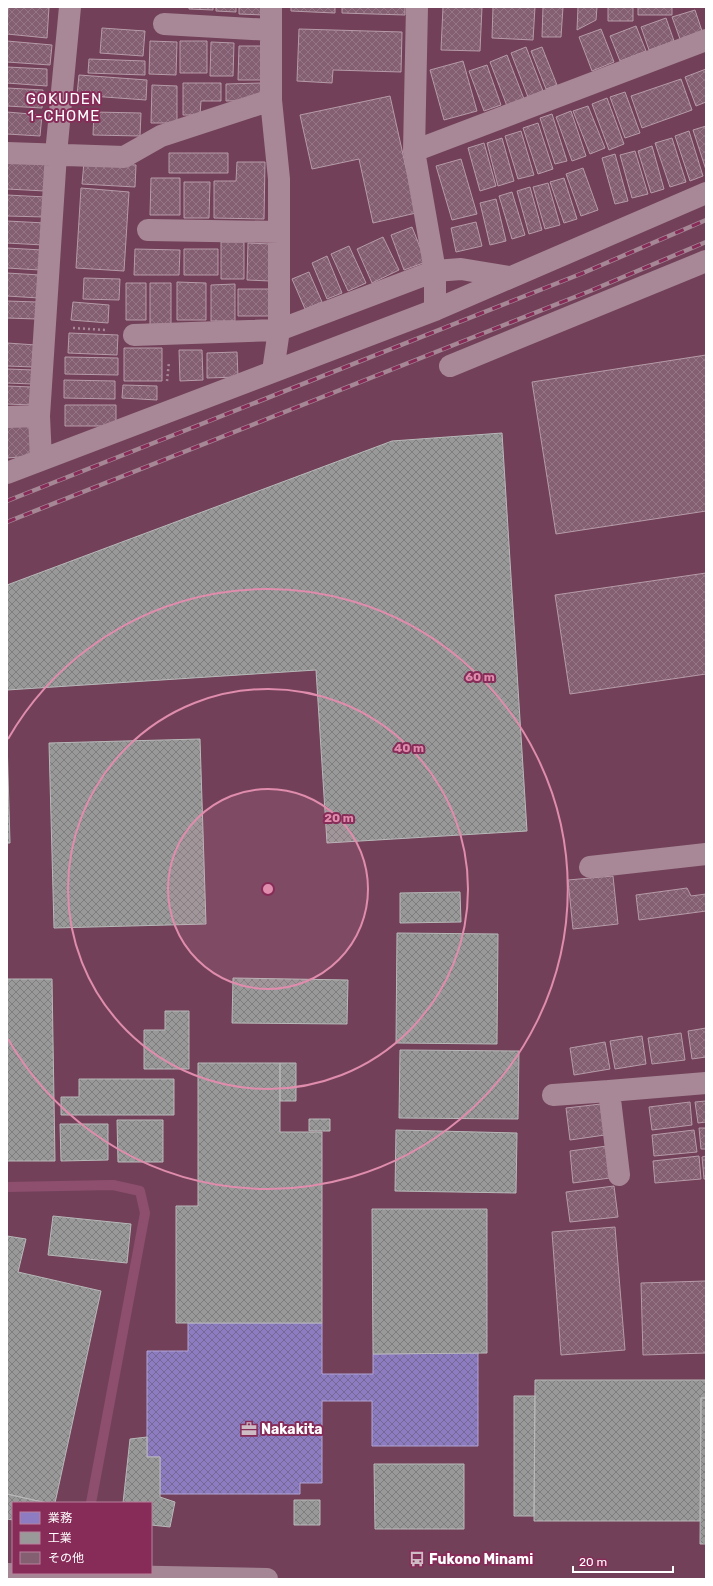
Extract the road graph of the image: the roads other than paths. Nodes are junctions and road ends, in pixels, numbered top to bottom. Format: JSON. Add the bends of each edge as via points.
{"nodes":[{"id":1,"x":70,"y":7,"type":"edge"},
{"id":2,"x":271,"y":7,"type":"edge"},
{"id":3,"x":417,"y":7,"type":"edge"},
{"id":4,"x":164,"y":24,"type":"dead end"},
{"id":5,"x":271,"y":30,"type":"junction"},
{"id":6,"x":706,"y":40,"type":"edge"},
{"id":7,"x":271,"y":100,"type":"junction"},
{"id":8,"x":414,"y":151,"type":"junction"},
{"id":9,"x":7,"y":153,"type":"edge"},
{"id":10,"x":56,"y":154,"type":"junction"},
{"id":11,"x":706,"y":193,"type":"edge"},
{"id":12,"x":148,"y":230,"type":"dead end"},
{"id":13,"x":279,"y":232,"type":"junction"},
{"id":14,"x":706,"y":261,"type":"edge"},
{"id":15,"x":434,"y":271,"type":"junction"},
{"id":16,"x":509,"y":277,"type":"junction"},
{"id":17,"x":435,"y":310,"type":"junction"},
{"id":18,"x":279,"y":330,"type":"junction"},
{"id":19,"x":134,"y":335,"type":"road end"},
{"id":20,"x":450,"y":366,"type":"dead end"},
{"id":21,"x":273,"y":371,"type":"junction"},
{"id":22,"x":39,"y":416,"type":"junction"},
{"id":23,"x":7,"y":417,"type":"edge"},
{"id":24,"x":41,"y":460,"type":"junction"},
{"id":25,"x":7,"y":472,"type":"edge"},
{"id":26,"x":706,"y":854,"type":"edge"},
{"id":27,"x":590,"y":867,"type":"dead end"},
{"id":28,"x":706,"y":1083,"type":"edge"},
{"id":29,"x":609,"y":1091,"type":"junction"},
{"id":30,"x":553,"y":1095,"type":"dead end"},
{"id":31,"x":619,"y":1175,"type":"dead end"},
{"id":32,"x":7,"y":1574,"type":"edge"},
{"id":33,"x":37,"y":1577,"type":"edge"},
{"id":34,"x":266,"y":1579,"type":"edge"}],
"edges":[{"from":1,"to":10,"type":"street"},
{"from":2,"to":5,"type":"street"},
{"from":3,"to":8,"type":"street"},
{"from":4,"to":5,"type":"street"},
{"from":5,"to":7,"type":"street"},
{"from":6,"to":8,"type":"street"},
{"from":7,"to":10,"type":"street","via":[[161,136],[124,157]]},
{"from":7,"to":13,"type":"street","via":[[279,179]]},
{"from":8,"to":15,"type":"street"},
{"from":9,"to":10,"type":"street"},
{"from":10,"to":22,"type":"street"},
{"from":11,"to":16,"type":"street"},
{"from":12,"to":13,"type":"street"},
{"from":13,"to":18,"type":"street"},
{"from":14,"to":20,"type":"street"},
{"from":15,"to":16,"type":"street","via":[[461,269]]},
{"from":15,"to":17,"type":"street"},
{"from":15,"to":18,"type":"street"},
{"from":16,"to":17,"type":"street"},
{"from":17,"to":21,"type":"street"},
{"from":18,"to":19,"type":"street"},
{"from":18,"to":21,"type":"street"},
{"from":21,"to":24,"type":"street"},
{"from":22,"to":23,"type":"street"},
{"from":22,"to":24,"type":"street"},
{"from":24,"to":25,"type":"street"},
{"from":26,"to":27,"type":"street"},
{"from":28,"to":29,"type":"street"},
{"from":29,"to":30,"type":"street"},
{"from":29,"to":31,"type":"street"},
{"from":32,"to":33,"type":"main road"},
{"from":33,"to":34,"type":"main road"}]}
